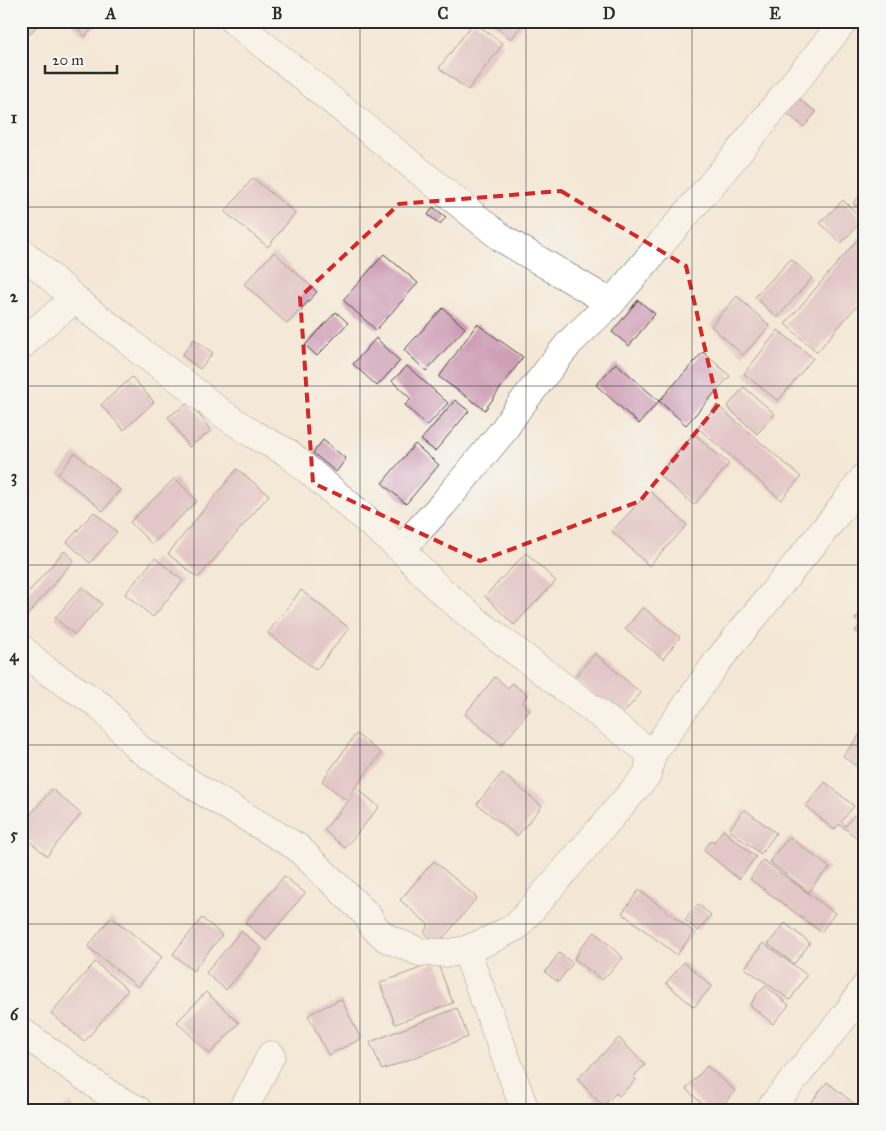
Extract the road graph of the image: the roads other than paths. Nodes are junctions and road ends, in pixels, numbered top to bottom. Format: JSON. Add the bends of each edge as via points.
{"nodes":[{"id":1,"x":234,"y":21,"type":"edge"},
{"id":2,"x":844,"y":21,"type":"edge"},
{"id":3,"x":21,"y":251,"type":"edge"},
{"id":4,"x":75,"y":299,"type":"junction"},
{"id":5,"x":611,"y":303,"type":"junction"},
{"id":6,"x":21,"y":346,"type":"edge"},
{"id":7,"x":865,"y":476,"type":"edge"},
{"id":8,"x":401,"y":550,"type":"junction"},
{"id":9,"x":21,"y":648,"type":"edge"},
{"id":10,"x":652,"y":754,"type":"junction"},
{"id":11,"x":466,"y":950,"type":"junction"},
{"id":12,"x":865,"y":986,"type":"edge"},
{"id":13,"x":21,"y":1031,"type":"edge"},
{"id":14,"x":271,"y":1055,"type":"dead end"},
{"id":15,"x":138,"y":1110,"type":"edge"},
{"id":16,"x":242,"y":1110,"type":"edge"},
{"id":17,"x":526,"y":1110,"type":"edge"},
{"id":18,"x":769,"y":1110,"type":"edge"}],
"edges":[{"from":1,"to":5,"type":"street","via":[[504,239]]},
{"from":2,"to":5,"type":"street"},
{"from":3,"to":4,"type":"street"},
{"from":4,"to":6,"type":"street"},
{"from":4,"to":8,"type":"street","via":[[223,414],[288,453]]},
{"from":5,"to":8,"type":"street","via":[[570,342],[497,438]]},
{"from":7,"to":10,"type":"street","via":[[717,662]]},
{"from":8,"to":10,"type":"street","via":[[480,624]]},
{"from":9,"to":11,"type":"street","via":[[47,671],[101,706],[138,748],[202,791],[297,847],[368,916],[386,938],[420,952]]},
{"from":10,"to":11,"type":"street","via":[[648,775],[517,926]]},
{"from":11,"to":17,"type":"street"},
{"from":12,"to":18,"type":"street"},
{"from":13,"to":15,"type":"street","via":[[110,1095]]},
{"from":14,"to":16,"type":"street"}]}
